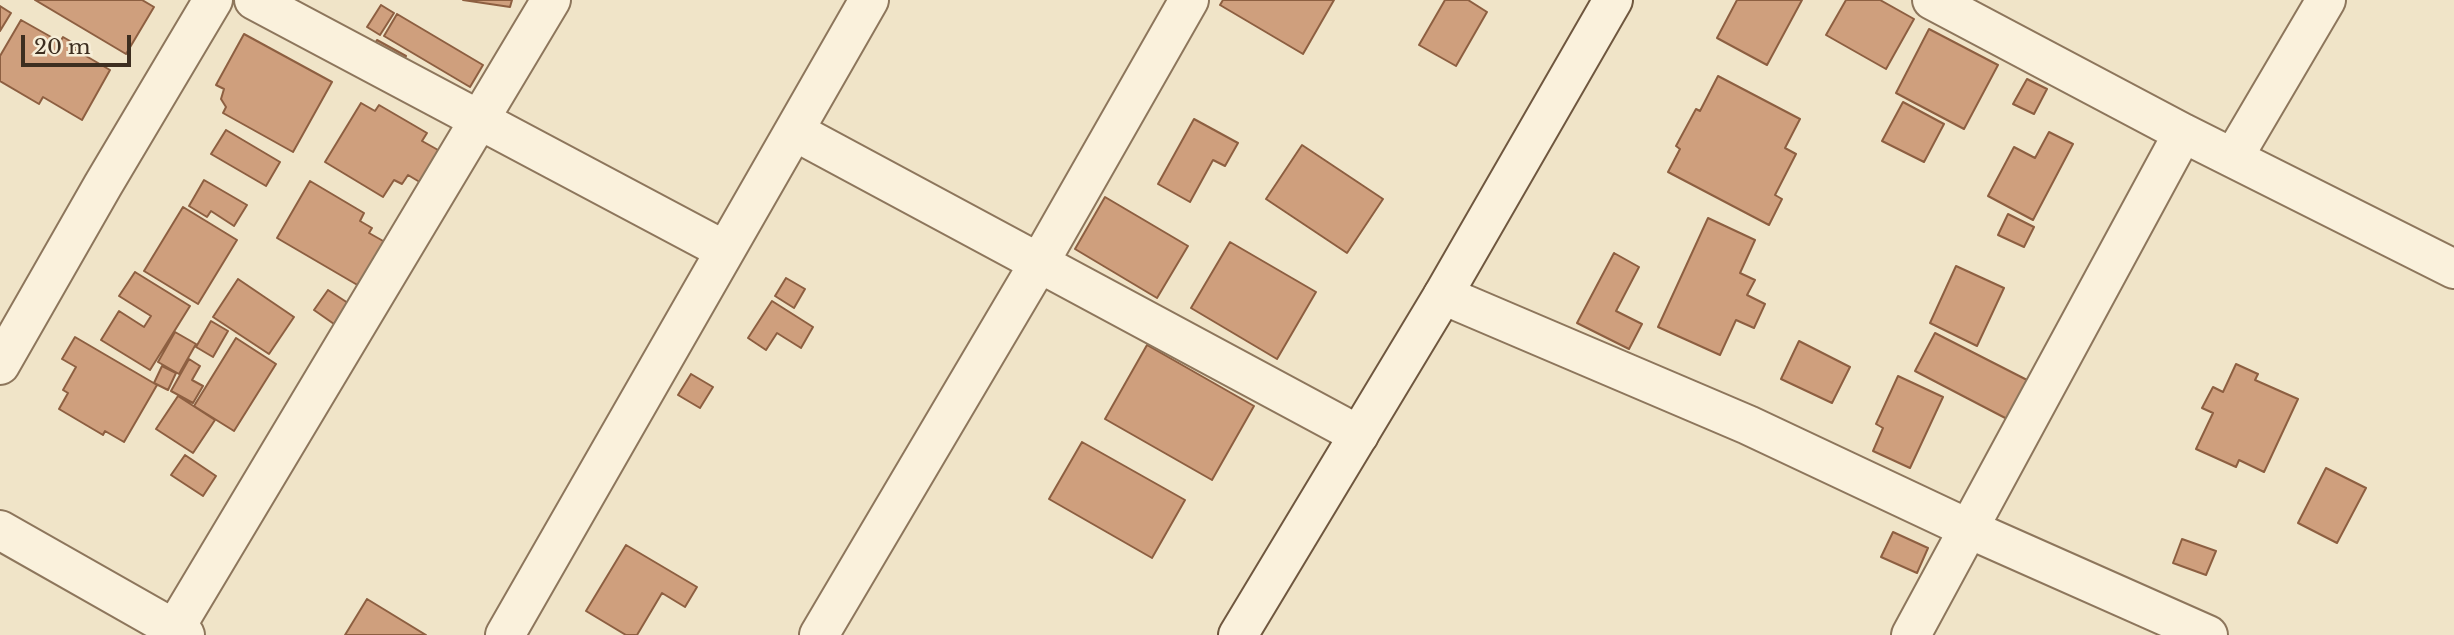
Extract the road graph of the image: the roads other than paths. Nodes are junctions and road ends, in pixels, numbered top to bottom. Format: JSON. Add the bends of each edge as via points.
{"nodes":[{"id":1,"x":213,"y":0,"type":"edge"},
{"id":2,"x":254,"y":0,"type":"edge"},
{"id":3,"x":551,"y":0,"type":"edge"},
{"id":4,"x":869,"y":0,"type":"edge"},
{"id":5,"x":1189,"y":0,"type":"edge"},
{"id":6,"x":1613,"y":0,"type":"edge"},
{"id":7,"x":1932,"y":0,"type":"edge"},
{"id":8,"x":2326,"y":0,"type":"edge"},
{"id":9,"x":478,"y":121,"type":"junction"},
{"id":10,"x":794,"y":131,"type":"junction"},
{"id":11,"x":2183,"y":133,"type":"junction"},
{"id":12,"x":2233,"y":158,"type":"junction"},
{"id":13,"x":724,"y":250,"type":"junction"},
{"id":14,"x":1040,"y":263,"type":"junction"},
{"id":15,"x":2454,"y":269,"type":"edge"},
{"id":16,"x":1443,"y":295,"type":"junction"},
{"id":17,"x":0,"y":365,"type":"edge"},
{"id":18,"x":1359,"y":435,"type":"junction"},
{"id":19,"x":1969,"y":528,"type":"junction"},
{"id":20,"x":0,"y":530,"type":"edge"},
{"id":21,"x":180,"y":632,"type":"edge"},
{"id":22,"x":1243,"y":634,"type":"edge"},
{"id":23,"x":505,"y":635,"type":"edge"},
{"id":24,"x":819,"y":635,"type":"edge"},
{"id":25,"x":1911,"y":635,"type":"edge"},
{"id":26,"x":2208,"y":635,"type":"edge"}],
"edges":[{"from":1,"to":17,"type":"street"},
{"from":2,"to":9,"type":"street"},
{"from":3,"to":9,"type":"street"},
{"from":4,"to":10,"type":"street"},
{"from":5,"to":14,"type":"street"},
{"from":6,"to":16,"type":"street"},
{"from":7,"to":11,"type":"street"},
{"from":8,"to":12,"type":"street"},
{"from":9,"to":13,"type":"street"},
{"from":9,"to":21,"type":"street"},
{"from":10,"to":13,"type":"street"},
{"from":10,"to":14,"type":"street"},
{"from":11,"to":12,"type":"street"},
{"from":11,"to":19,"type":"street"},
{"from":12,"to":15,"type":"street"},
{"from":13,"to":23,"type":"street"},
{"from":14,"to":18,"type":"street"},
{"from":14,"to":24,"type":"street"},
{"from":16,"to":18,"type":"street"},
{"from":16,"to":19,"type":"street","via":[[1748,425]]},
{"from":18,"to":22,"type":"street"},
{"from":19,"to":25,"type":"street"},
{"from":19,"to":26,"type":"street"},
{"from":20,"to":21,"type":"street"}]}
